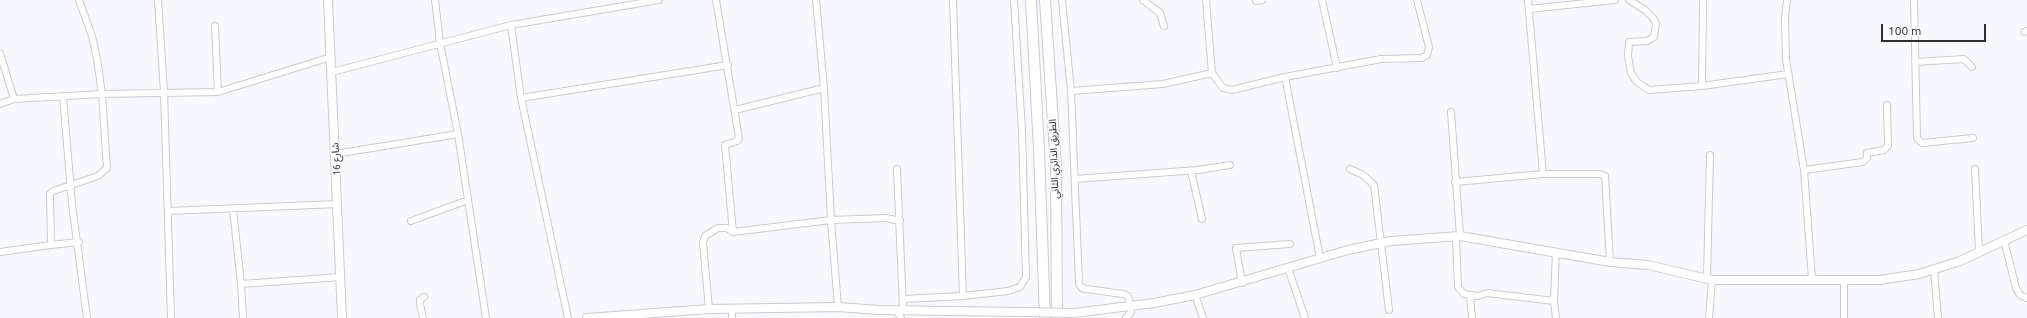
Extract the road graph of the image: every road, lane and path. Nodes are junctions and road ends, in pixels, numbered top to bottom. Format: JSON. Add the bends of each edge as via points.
{"nodes":[{"id":1,"x":79,"y":0,"type":"edge"},
{"id":2,"x":158,"y":0,"type":"edge"},
{"id":3,"x":328,"y":0,"type":"edge"},
{"id":4,"x":435,"y":0,"type":"edge"},
{"id":5,"x":659,"y":0,"type":"edge"},
{"id":6,"x":716,"y":0,"type":"edge"},
{"id":7,"x":816,"y":0,"type":"edge"},
{"id":8,"x":953,"y":0,"type":"edge"},
{"id":9,"x":1014,"y":0,"type":"edge"},
{"id":10,"x":1031,"y":0,"type":"edge"},
{"id":11,"x":1045,"y":0,"type":"edge"},
{"id":12,"x":1062,"y":0,"type":"edge"},
{"id":13,"x":1143,"y":0,"type":"edge"},
{"id":14,"x":1206,"y":0,"type":"edge"},
{"id":15,"x":1322,"y":0,"type":"edge"},
{"id":16,"x":1418,"y":0,"type":"edge"},
{"id":17,"x":1528,"y":0,"type":"edge"},
{"id":18,"x":1615,"y":0,"type":"edge"},
{"id":19,"x":1629,"y":0,"type":"edge"},
{"id":20,"x":1703,"y":0,"type":"edge"},
{"id":21,"x":1787,"y":0,"type":"edge"},
{"id":22,"x":1914,"y":0,"type":"edge"},
{"id":23,"x":1529,"y":9,"type":"junction"},
{"id":24,"x":512,"y":25,"type":"junction"},
{"id":25,"x":215,"y":26,"type":"dead end"},
{"id":26,"x":1164,"y":26,"type":"dead end"},
{"id":27,"x":440,"y":43,"type":"junction"},
{"id":28,"x":0,"y":53,"type":"edge"},
{"id":29,"x":331,"y":57,"type":"junction"},
{"id":30,"x":1915,"y":62,"type":"junction"},
{"id":31,"x":728,"y":65,"type":"junction"},
{"id":32,"x":1972,"y":67,"type":"dead end"},
{"id":33,"x":1337,"y":68,"type":"junction"},
{"id":34,"x":332,"y":72,"type":"junction"},
{"id":35,"x":1212,"y":73,"type":"junction"},
{"id":36,"x":1788,"y":74,"type":"junction"},
{"id":37,"x":1285,"y":77,"type":"junction"},
{"id":38,"x":1702,"y":86,"type":"junction"},
{"id":39,"x":824,"y":88,"type":"junction"},
{"id":40,"x":1070,"y":91,"type":"junction"},
{"id":41,"x":164,"y":92,"type":"junction"},
{"id":42,"x":218,"y":92,"type":"junction"},
{"id":43,"x":102,"y":94,"type":"junction"},
{"id":44,"x":64,"y":96,"type":"junction"},
{"id":45,"x":521,"y":98,"type":"junction"},
{"id":46,"x":14,"y":99,"type":"junction"},
{"id":47,"x":0,"y":104,"type":"edge"},
{"id":48,"x":1887,"y":106,"type":"dead end"},
{"id":49,"x":734,"y":110,"type":"junction"},
{"id":50,"x":1451,"y":112,"type":"dead end"},
{"id":51,"x":458,"y":134,"type":"junction"},
{"id":52,"x":1973,"y":138,"type":"dead end"},
{"id":53,"x":335,"y":154,"type":"junction"},
{"id":54,"x":1710,"y":155,"type":"dead end"},
{"id":55,"x":1230,"y":165,"type":"dead end"},
{"id":56,"x":897,"y":169,"type":"dead end"},
{"id":57,"x":1350,"y":169,"type":"dead end"},
{"id":58,"x":1975,"y":169,"type":"dead end"},
{"id":59,"x":1804,"y":170,"type":"junction"},
{"id":60,"x":1191,"y":171,"type":"junction"},
{"id":61,"x":1544,"y":174,"type":"junction"},
{"id":62,"x":1075,"y":179,"type":"junction"},
{"id":63,"x":1455,"y":182,"type":"junction"},
{"id":64,"x":70,"y":186,"type":"junction"},
{"id":65,"x":468,"y":200,"type":"junction"},
{"id":66,"x":338,"y":204,"type":"junction"},
{"id":67,"x":234,"y":209,"type":"junction"},
{"id":68,"x":168,"y":211,"type":"junction"},
{"id":69,"x":1202,"y":219,"type":"dead end"},
{"id":70,"x":831,"y":220,"type":"junction"},
{"id":71,"x":411,"y":221,"type":"dead end"},
{"id":72,"x":900,"y":221,"type":"junction"},
{"id":73,"x":2027,"y":230,"type":"edge"},
{"id":74,"x":733,"y":232,"type":"junction"},
{"id":75,"x":1458,"y":236,"type":"junction"},
{"id":76,"x":2004,"y":240,"type":"junction"},
{"id":77,"x":78,"y":242,"type":"junction"},
{"id":78,"x":1380,"y":243,"type":"junction"},
{"id":79,"x":1290,"y":244,"type":"dead end"},
{"id":80,"x":51,"y":245,"type":"junction"},
{"id":81,"x":1979,"y":251,"type":"junction"},
{"id":82,"x":0,"y":252,"type":"edge"},
{"id":83,"x":1556,"y":252,"type":"junction"},
{"id":84,"x":1320,"y":258,"type":"junction"},
{"id":85,"x":1610,"y":262,"type":"junction"},
{"id":86,"x":1288,"y":268,"type":"junction"},
{"id":87,"x":1934,"y":269,"type":"junction"},
{"id":88,"x":341,"y":277,"type":"junction"},
{"id":89,"x":1710,"y":279,"type":"junction"},
{"id":90,"x":1812,"y":279,"type":"junction"},
{"id":91,"x":1844,"y":280,"type":"junction"},
{"id":92,"x":1242,"y":283,"type":"junction"},
{"id":93,"x":242,"y":284,"type":"junction"},
{"id":94,"x":1196,"y":295,"type":"junction"},
{"id":95,"x":963,"y":296,"type":"junction"},
{"id":96,"x":1470,"y":296,"type":"junction"},
{"id":97,"x":424,"y":297,"type":"dead end"},
{"id":98,"x":2027,"y":298,"type":"edge"},
{"id":99,"x":903,"y":299,"type":"junction"},
{"id":100,"x":1554,"y":301,"type":"junction"},
{"id":101,"x":1130,"y":305,"type":"junction"},
{"id":102,"x":838,"y":307,"type":"junction"},
{"id":103,"x":709,"y":309,"type":"junction"},
{"id":104,"x":732,"y":309,"type":"junction"},
{"id":105,"x":1388,"y":310,"type":"dead end"},
{"id":106,"x":900,"y":312,"type":"edge"},
{"id":107,"x":640,"y":316,"type":"edge"},
{"id":108,"x":87,"y":318,"type":"edge"},
{"id":109,"x":171,"y":318,"type":"edge"},
{"id":110,"x":243,"y":318,"type":"edge"},
{"id":111,"x":342,"y":318,"type":"edge"},
{"id":112,"x":423,"y":318,"type":"edge"},
{"id":113,"x":486,"y":318,"type":"edge"},
{"id":114,"x":568,"y":318,"type":"edge"},
{"id":115,"x":587,"y":318,"type":"edge"},
{"id":116,"x":732,"y":318,"type":"edge"},
{"id":117,"x":1045,"y":318,"type":"edge"},
{"id":118,"x":1057,"y":318,"type":"edge"},
{"id":119,"x":1126,"y":318,"type":"edge"},
{"id":120,"x":1203,"y":318,"type":"edge"},
{"id":121,"x":1305,"y":318,"type":"edge"},
{"id":122,"x":1472,"y":318,"type":"edge"},
{"id":123,"x":1556,"y":318,"type":"edge"},
{"id":124,"x":1709,"y":318,"type":"edge"},
{"id":125,"x":1844,"y":318,"type":"edge"},
{"id":126,"x":1938,"y":318,"type":"edge"}],
"edges":[{"from":1,"to":43,"type":"street","via":[[95,49]]},
{"from":2,"to":41,"type":"street"},
{"from":3,"to":29,"type":"street","name":"شارع 16"},
{"from":4,"to":27,"type":"street"},
{"from":5,"to":24,"type":"street"},
{"from":6,"to":31,"type":"street"},
{"from":7,"to":39,"type":"street"},
{"from":8,"to":95,"type":"street"},
{"from":9,"to":95,"type":"street","via":[[1022,130],[1026,277],[1017,289]]},
{"from":10,"to":117,"type":"highway","name":"الطريق الدائري الثاني","via":[[1040,150]]},
{"from":11,"to":118,"type":"highway","name":"الطريق الدائري الثاني","via":[[1056,168]]},
{"from":12,"to":40,"type":"street"},
{"from":13,"to":26,"type":"street","via":[[1160,13]]},
{"from":14,"to":35,"type":"street"},
{"from":15,"to":33,"type":"street"},
{"from":16,"to":33,"type":"street","via":[[1429,47],[1427,55],[1422,58],[1381,58]]},
{"from":17,"to":23,"type":"street"},
{"from":18,"to":23,"type":"street"},
{"from":19,"to":38,"type":"street","via":[[1645,10],[1656,23],[1654,37],[1628,42],[1631,72],[1637,82],[1649,90]]},
{"from":20,"to":38,"type":"street"},
{"from":21,"to":36,"type":"street","via":[[1785,19]]},
{"from":22,"to":30,"type":"street"},
{"from":23,"to":61,"type":"street"},
{"from":24,"to":27,"type":"street"},
{"from":24,"to":45,"type":"street"},
{"from":25,"to":42,"type":"street"},
{"from":27,"to":34,"type":"street"},
{"from":27,"to":51,"type":"street"},
{"from":28,"to":46,"type":"street"},
{"from":29,"to":34,"type":"street","name":"شارع 16"},
{"from":29,"to":42,"type":"street"},
{"from":30,"to":32,"type":"street","via":[[1964,59]]},
{"from":30,"to":52,"type":"street","via":[[1918,141]]},
{"from":31,"to":45,"type":"street"},
{"from":31,"to":49,"type":"street"},
{"from":33,"to":37,"type":"street"},
{"from":34,"to":53,"type":"street","name":"شارع 16"},
{"from":35,"to":37,"type":"street","via":[[1227,90]]},
{"from":35,"to":40,"type":"street","via":[[1163,84]]},
{"from":36,"to":38,"type":"street"},
{"from":36,"to":59,"type":"street"},
{"from":37,"to":84,"type":"street"},
{"from":39,"to":49,"type":"street"},
{"from":39,"to":70,"type":"street"},
{"from":40,"to":62,"type":"street"},
{"from":41,"to":42,"type":"street"},
{"from":41,"to":43,"type":"street"},
{"from":41,"to":68,"type":"street"},
{"from":43,"to":44,"type":"street"},
{"from":43,"to":64,"type":"street","via":[[107,168],[98,176]]},
{"from":44,"to":46,"type":"street"},
{"from":44,"to":64,"type":"street"},
{"from":45,"to":114,"type":"street"},
{"from":46,"to":47,"type":"street"},
{"from":48,"to":59,"type":"street","via":[[1888,146],[1884,150],[1867,153],[1867,158],[1863,162]]},
{"from":49,"to":74,"type":"street","via":[[739,138],[725,148]]},
{"from":50,"to":63,"type":"street"},
{"from":51,"to":53,"type":"street"},
{"from":51,"to":65,"type":"street"},
{"from":53,"to":66,"type":"street","name":"شارع 16"},
{"from":54,"to":89,"type":"street"},
{"from":55,"to":60,"type":"street"},
{"from":56,"to":72,"type":"street"},
{"from":57,"to":78,"type":"street","via":[[1363,175],[1374,185]]},
{"from":58,"to":81,"type":"street"},
{"from":59,"to":90,"type":"street"},
{"from":60,"to":62,"type":"street"},
{"from":60,"to":69,"type":"street"},
{"from":61,"to":63,"type":"street"},
{"from":61,"to":85,"type":"street","via":[[1605,176]]},
{"from":62,"to":101,"type":"street","via":[[1079,284],[1086,289],[1126,295]]},
{"from":63,"to":75,"type":"street"},
{"from":64,"to":77,"type":"street"},
{"from":64,"to":80,"type":"street","via":[[50,194]]},
{"from":65,"to":71,"type":"street"},
{"from":65,"to":113,"type":"street"},
{"from":66,"to":67,"type":"street"},
{"from":66,"to":88,"type":"street","name":"شارع 16"},
{"from":67,"to":68,"type":"street"},
{"from":67,"to":93,"type":"street"},
{"from":68,"to":109,"type":"street"},
{"from":70,"to":72,"type":"street","via":[[886,218]]},
{"from":70,"to":74,"type":"street"},
{"from":70,"to":102,"type":"street"},
{"from":72,"to":99,"type":"street"},
{"from":73,"to":76,"type":"street"},
{"from":74,"to":103,"type":"street","via":[[727,228],[718,228],[705,236],[703,246]]},
{"from":75,"to":78,"type":"street"},
{"from":75,"to":83,"type":"street"},
{"from":75,"to":96,"type":"street","via":[[1458,286],[1464,294]]},
{"from":76,"to":81,"type":"street"},
{"from":76,"to":98,"type":"street","via":[[2016,288],[2020,295]]},
{"from":77,"to":80,"type":"street"},
{"from":77,"to":108,"type":"street"},
{"from":78,"to":84,"type":"street"},
{"from":78,"to":105,"type":"street"},
{"from":79,"to":92,"type":"street","via":[[1236,248]]},
{"from":80,"to":82,"type":"street"},
{"from":81,"to":87,"type":"street","via":[[1960,261]]},
{"from":83,"to":85,"type":"street"},
{"from":83,"to":100,"type":"street"},
{"from":84,"to":86,"type":"street"},
{"from":85,"to":89,"type":"street","via":[[1648,265]]},
{"from":86,"to":92,"type":"street"},
{"from":86,"to":121,"type":"street"},
{"from":87,"to":91,"type":"street","via":[[1880,280]]},
{"from":87,"to":126,"type":"street"},
{"from":88,"to":93,"type":"street"},
{"from":88,"to":111,"type":"street","name":"شارع 16"},
{"from":89,"to":90,"type":"street"},
{"from":89,"to":124,"type":"street"},
{"from":90,"to":91,"type":"street"},
{"from":91,"to":125,"type":"street"},
{"from":92,"to":94,"type":"street"},
{"from":93,"to":110,"type":"street"},
{"from":94,"to":101,"type":"street"},
{"from":94,"to":120,"type":"street"},
{"from":95,"to":99,"type":"street"},
{"from":96,"to":100,"type":"street","via":[[1487,293]]},
{"from":96,"to":122,"type":"street"},
{"from":97,"to":112,"type":"street","via":[[420,300]]},
{"from":99,"to":106,"type":"street"},
{"from":100,"to":123,"type":"street"},
{"from":101,"to":106,"type":"street","bridge":true,"via":[[1074,313]]},
{"from":101,"to":119,"type":"street","via":[[1131,312]]},
{"from":102,"to":104,"type":"street"},
{"from":102,"to":106,"type":"street"},
{"from":103,"to":104,"type":"street"},
{"from":103,"to":107,"type":"street"},
{"from":104,"to":116,"type":"street"},
{"from":107,"to":115,"type":"street"}]}
